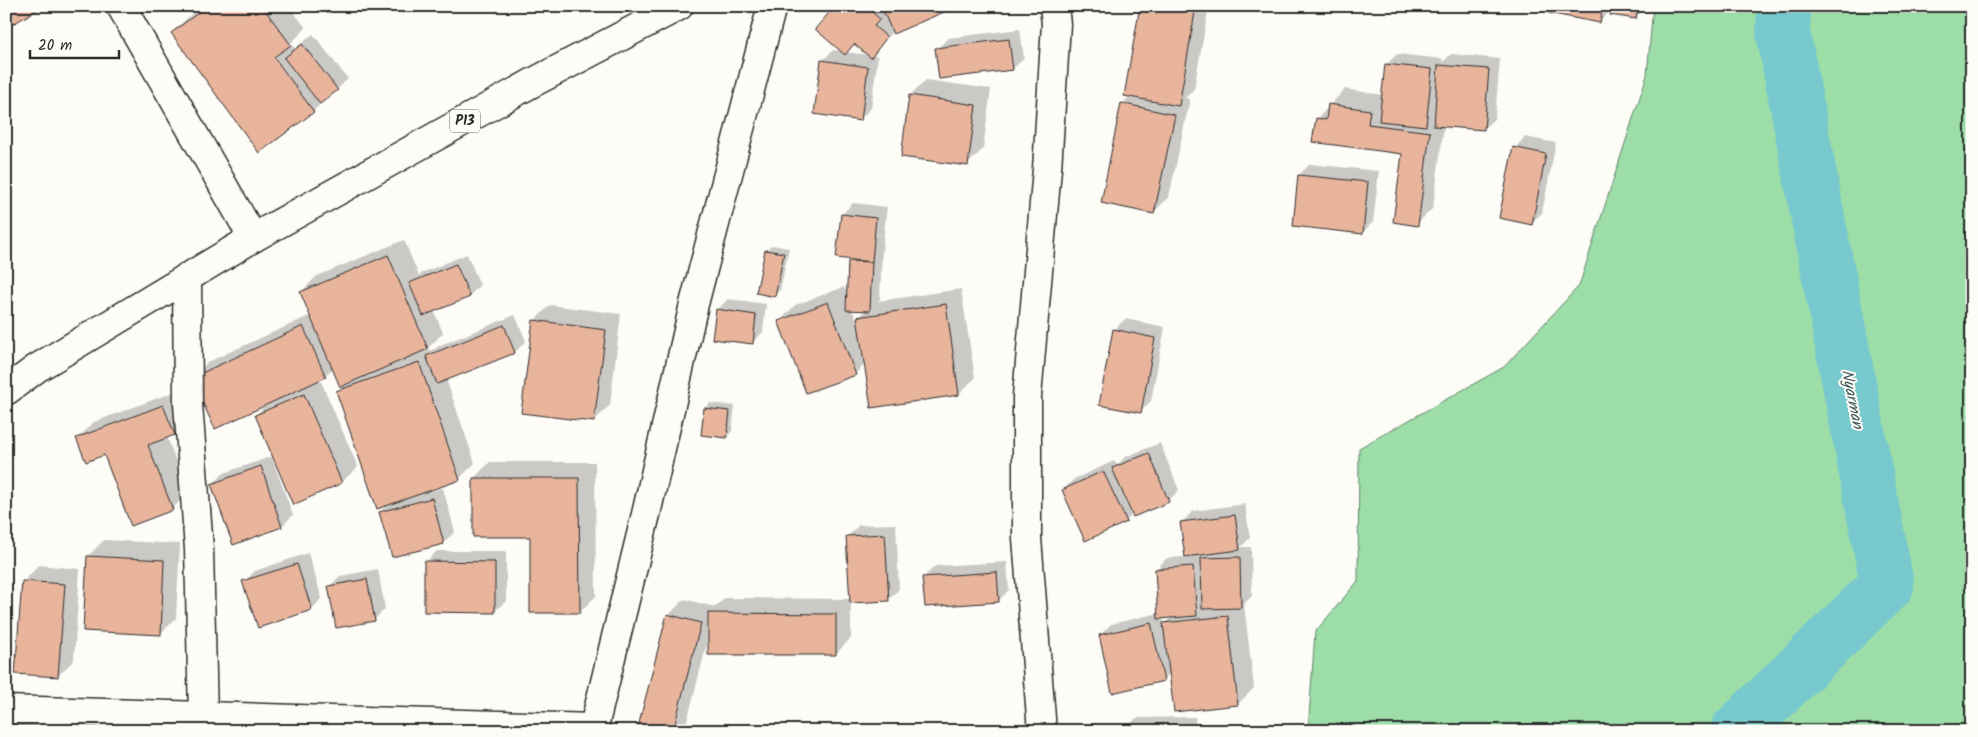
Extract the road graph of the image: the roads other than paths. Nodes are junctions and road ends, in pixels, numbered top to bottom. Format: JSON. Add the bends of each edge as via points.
{"nodes":[{"id":1,"x":121,"y":6,"type":"edge"},
{"id":2,"x":679,"y":6,"type":"edge"},
{"id":3,"x":772,"y":6,"type":"edge"},
{"id":4,"x":1054,"y":6,"type":"edge"},
{"id":5,"x":252,"y":238,"type":"junction"},
{"id":6,"x":187,"y":277,"type":"junction"},
{"id":7,"x":6,"y":390,"type":"edge"},
{"id":8,"x":6,"y":710,"type":"edge"},
{"id":9,"x":204,"y":716,"type":"junction"},
{"id":10,"x":593,"y":729,"type":"edge"},
{"id":11,"x":1042,"y":731,"type":"edge"}],
"edges":[{"from":1,"to":5,"type":"street"},
{"from":2,"to":5,"type":"street","number":"P13"},
{"from":3,"to":10,"type":"street","via":[[694,304]]},
{"from":4,"to":11,"type":"street","via":[[1056,24],[1047,169],[1027,396],[1026,538]]},
{"from":5,"to":6,"type":"street","number":"P13"},
{"from":6,"to":7,"type":"street","number":"P13"},
{"from":6,"to":9,"type":"street","via":[[188,404],[199,549]]},
{"from":8,"to":9,"type":"street"},
{"from":9,"to":10,"type":"street"}]}
